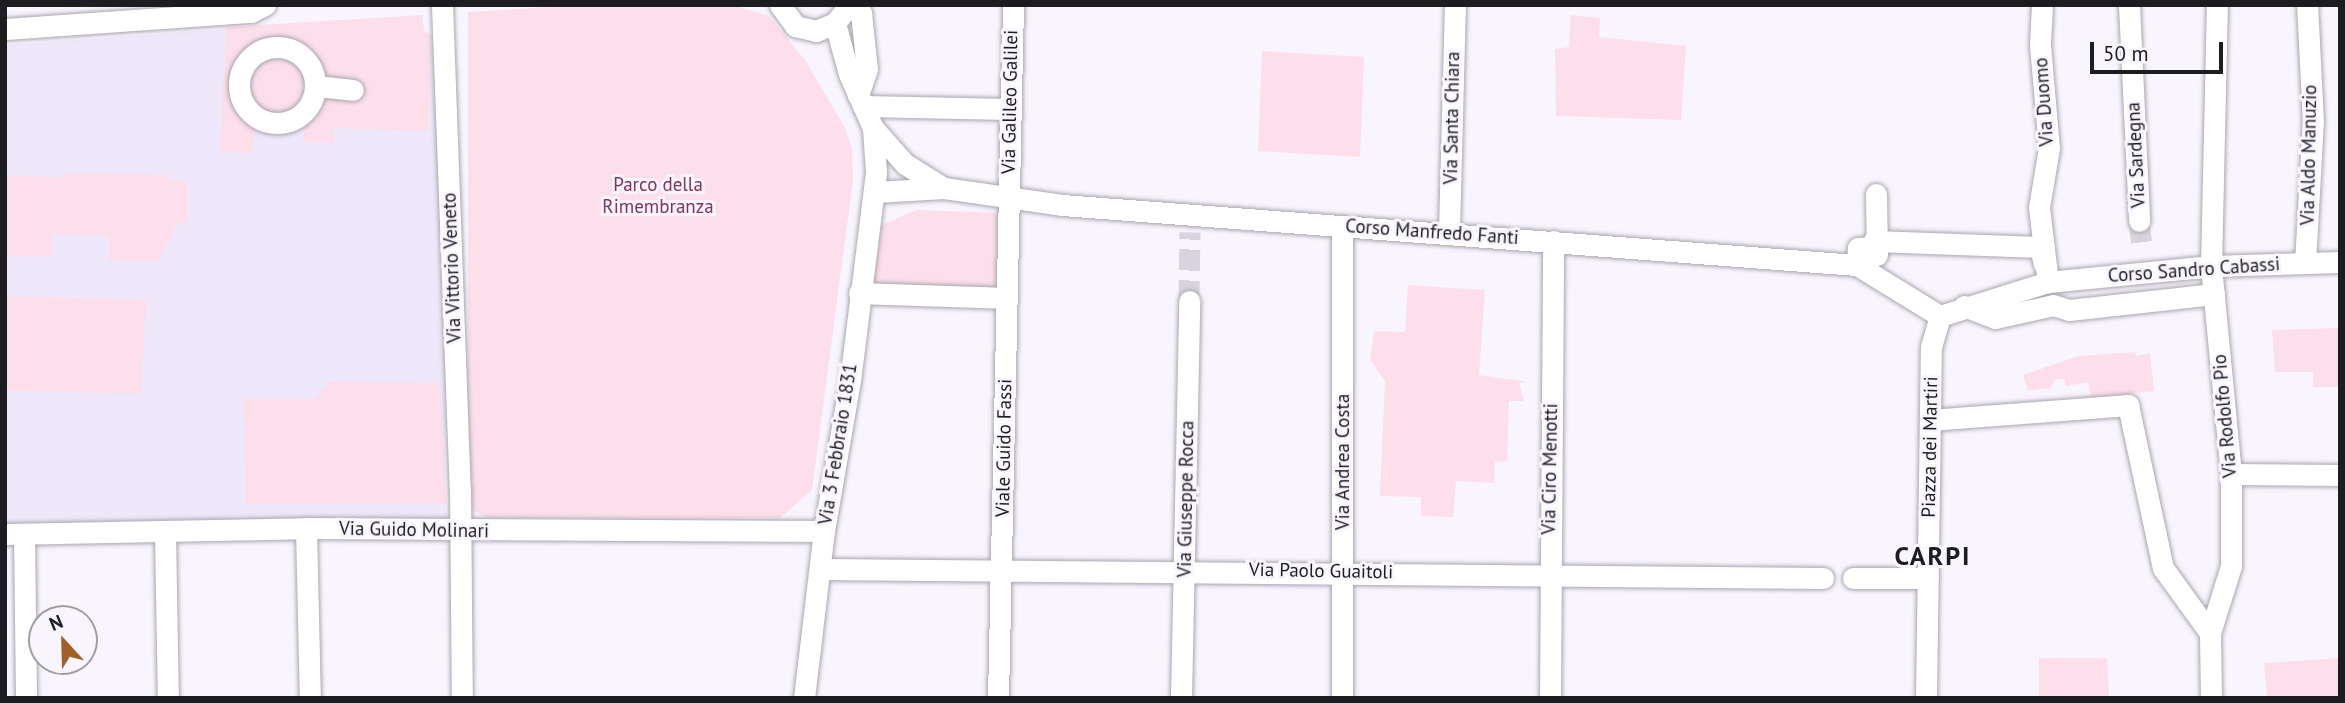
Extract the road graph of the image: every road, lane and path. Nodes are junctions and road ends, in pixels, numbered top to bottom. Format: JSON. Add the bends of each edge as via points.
{"nodes":[{"id":1,"x":265,"y":5,"type":"edge"},
{"id":2,"x":442,"y":5,"type":"edge"},
{"id":3,"x":780,"y":5,"type":"edge"},
{"id":4,"x":1013,"y":5,"type":"edge"},
{"id":5,"x":1455,"y":5,"type":"edge"},
{"id":6,"x":2042,"y":5,"type":"edge"},
{"id":7,"x":2129,"y":5,"type":"edge"},
{"id":8,"x":2217,"y":5,"type":"edge"},
{"id":9,"x":2307,"y":5,"type":"edge"},
{"id":10,"x":836,"y":16,"type":"edge"},
{"id":11,"x":5,"y":29,"type":"edge"},
{"id":12,"x":316,"y":86,"type":"junction"},
{"id":13,"x":352,"y":90,"type":"dead end"},
{"id":14,"x":861,"y":101,"type":"junction"},
{"id":15,"x":1010,"y":109,"type":"junction"},
{"id":16,"x":873,"y":128,"type":"junction"},
{"id":17,"x":944,"y":188,"type":"junction"},
{"id":18,"x":875,"y":192,"type":"junction"},
{"id":19,"x":970,"y":194,"type":"junction"},
{"id":20,"x":1876,"y":194,"type":"dead end"},
{"id":21,"x":915,"y":197,"type":"junction"},
{"id":22,"x":1008,"y":198,"type":"junction"},
{"id":23,"x":2139,"y":221,"type":"tunnel mouth"},
{"id":24,"x":867,"y":224,"type":"junction"},
{"id":25,"x":1342,"y":226,"type":"junction"},
{"id":26,"x":1449,"y":232,"type":"junction"},
{"id":27,"x":1553,"y":241,"type":"junction"},
{"id":28,"x":1877,"y":241,"type":"junction"},
{"id":29,"x":2340,"y":262,"type":"edge"},
{"id":30,"x":2305,"y":263,"type":"junction"},
{"id":31,"x":1857,"y":265,"type":"junction"},
{"id":32,"x":2211,"y":266,"type":"junction"},
{"id":33,"x":1877,"y":277,"type":"junction"},
{"id":34,"x":2049,"y":286,"type":"junction"},
{"id":35,"x":859,"y":293,"type":"junction"},
{"id":36,"x":2214,"y":294,"type":"junction"},
{"id":37,"x":1006,"y":298,"type":"junction"},
{"id":38,"x":1189,"y":301,"type":"tunnel mouth"},
{"id":39,"x":1964,"y":306,"type":"junction"},
{"id":40,"x":1940,"y":316,"type":"junction"},
{"id":41,"x":1930,"y":420,"type":"junction"},
{"id":42,"x":2231,"y":474,"type":"junction"},
{"id":43,"x":2340,"y":475,"type":"edge"},
{"id":44,"x":306,"y":528,"type":"junction"},
{"id":45,"x":461,"y":531,"type":"junction"},
{"id":46,"x":824,"y":531,"type":"junction"},
{"id":47,"x":165,"y":533,"type":"junction"},
{"id":48,"x":15,"y":534,"type":"edge"},
{"id":49,"x":820,"y":569,"type":"junction"},
{"id":50,"x":1002,"y":570,"type":"junction"},
{"id":51,"x":1184,"y":570,"type":"junction"},
{"id":52,"x":1343,"y":571,"type":"junction"},
{"id":53,"x":1549,"y":575,"type":"junction"},
{"id":54,"x":1823,"y":578,"type":"dead end"},
{"id":55,"x":1853,"y":578,"type":"dead end"},
{"id":56,"x":1927,"y":578,"type":"junction"},
{"id":57,"x":2210,"y":633,"type":"junction"},
{"id":58,"x":26,"y":698,"type":"edge"},
{"id":59,"x":168,"y":698,"type":"edge"},
{"id":60,"x":310,"y":698,"type":"edge"},
{"id":61,"x":461,"y":698,"type":"edge"},
{"id":62,"x":804,"y":698,"type":"edge"},
{"id":63,"x":998,"y":698,"type":"edge"},
{"id":64,"x":1181,"y":698,"type":"edge"},
{"id":65,"x":1342,"y":698,"type":"edge"},
{"id":66,"x":1550,"y":698,"type":"edge"},
{"id":67,"x":1926,"y":698,"type":"edge"},
{"id":68,"x":2211,"y":698,"type":"edge"}],
"edges":[{"from":1,"to":11,"type":"street","via":[[251,12]]},
{"from":2,"to":45,"type":"street","name":"Via Vittorio Veneto"},
{"from":3,"to":10,"type":"street","via":[[794,26]]},
{"from":4,"to":15,"type":"street","name":"Via Galileo Galilei"},
{"from":5,"to":26,"type":"street","name":"Via Santa Chiara"},
{"from":6,"to":34,"type":"street","name":"Via Duomo","via":[[2040,46],[2049,148],[2039,207]]},
{"from":7,"to":23,"type":"street","name":"Via Sardegna"},
{"from":8,"to":32,"type":"street","name":"Via Rodolfo Pio"},
{"from":9,"to":30,"type":"street","name":"Via Aldo Manuzio","via":[[2313,122]]},
{"from":10,"to":14,"type":"street","via":[[849,74]]},
{"from":10,"to":14,"type":"street","via":[[860,13],[867,69]]},
{"from":12,"to":12,"type":"street","via":[[310,64],[292,49],[269,47],[253,50],[238,84],[247,109],[269,122],[295,119],[306,111]]},
{"from":12,"to":13,"type":"street"},
{"from":14,"to":15,"type":"street"},
{"from":14,"to":16,"type":"street"},
{"from":15,"to":22,"type":"street","name":"Via Galileo Galilei"},
{"from":16,"to":17,"type":"street","via":[[905,164]]},
{"from":16,"to":18,"type":"street","name":"Via 3 Febbraio 1831"},
{"from":17,"to":18,"type":"street"},
{"from":17,"to":19,"type":"street"},
{"from":18,"to":21,"type":"street"},
{"from":18,"to":24,"type":"street","name":"Via 3 Febbraio 1831"},
{"from":19,"to":21,"type":"street"},
{"from":19,"to":22,"type":"street","name":"Corso Manfredo Fanti"},
{"from":20,"to":28,"type":"street"},
{"from":21,"to":24,"type":"street","via":[[878,211]]},
{"from":22,"to":25,"type":"street","name":"Corso Manfredo Fanti","via":[[1191,223]]},
{"from":22,"to":37,"type":"street","name":"Viale Guido Fassi"},
{"from":24,"to":35,"type":"street","name":"Via 3 Febbraio 1831"},
{"from":25,"to":26,"type":"street","name":"Corso Manfredo Fanti"},
{"from":25,"to":52,"type":"street","name":"Via Andrea Costa"},
{"from":26,"to":27,"type":"street","name":"Corso Manfredo Fanti"},
{"from":27,"to":31,"type":"street","name":"Corso Manfredo Fanti"},
{"from":27,"to":53,"type":"street","name":"Via Ciro Menotti"},
{"from":28,"to":31,"type":"street","via":[[1874,247],[1858,248]]},
{"from":28,"to":33,"type":"street"},
{"from":28,"to":34,"type":"street","via":[[2040,247]]},
{"from":29,"to":30,"type":"street","name":"Corso Sandro Cabassi"},
{"from":30,"to":32,"type":"street","name":"Corso Sandro Cabassi"},
{"from":31,"to":33,"type":"street"},
{"from":32,"to":34,"type":"street","name":"Corso Sandro Cabassi","via":[[2144,262]]},
{"from":32,"to":36,"type":"street","name":"Via Rodolfo Pio"},
{"from":33,"to":40,"type":"street"},
{"from":34,"to":39,"type":"street"},
{"from":35,"to":37,"type":"street"},
{"from":35,"to":46,"type":"street","name":"Via 3 Febbraio 1831","via":[[850,381]]},
{"from":36,"to":39,"type":"street","via":[[2069,310],[2053,305],[1995,318]]},
{"from":36,"to":42,"type":"street","name":"Via Rodolfo Pio"},
{"from":37,"to":50,"type":"street","name":"Viale Guido Fassi"},
{"from":38,"to":51,"type":"street","name":"Via Giuseppe Rocca"},
{"from":39,"to":40,"type":"street"},
{"from":40,"to":41,"type":"street","name":"Piazza dei Martiri","via":[[1931,347]]},
{"from":41,"to":56,"type":"street","name":"Piazza dei Martiri"},
{"from":41,"to":57,"type":"street","via":[[2128,405],[2163,568]]},
{"from":42,"to":43,"type":"street"},
{"from":42,"to":57,"type":"street","name":"Via Rodolfo Pio","via":[[2231,566]]},
{"from":44,"to":45,"type":"street","name":"Via Guido Molinari"},
{"from":44,"to":47,"type":"street","name":"Via Guido Molinari"},
{"from":44,"to":60,"type":"street"},
{"from":45,"to":46,"type":"street","name":"Via Guido Molinari"},
{"from":45,"to":61,"type":"street","name":"Via Vittorio Veneto"},
{"from":46,"to":49,"type":"street","name":"Via 3 Febbraio 1831"},
{"from":47,"to":48,"type":"street","name":"Via Guido Molinari"},
{"from":47,"to":59,"type":"street"},
{"from":48,"to":58,"type":"street"},
{"from":49,"to":50,"type":"street","name":"Via Paolo Guaitoli"},
{"from":49,"to":62,"type":"street","name":"Via 3 Febbraio 1831"},
{"from":50,"to":51,"type":"street","name":"Via Paolo Guaitoli"},
{"from":50,"to":63,"type":"street","name":"Viale Guido Fassi"},
{"from":51,"to":52,"type":"street","name":"Via Paolo Guaitoli"},
{"from":51,"to":64,"type":"street","name":"Via Giuseppe Rocca"},
{"from":52,"to":53,"type":"street","name":"Via Paolo Guaitoli"},
{"from":52,"to":65,"type":"street","name":"Via Andrea Costa"},
{"from":53,"to":54,"type":"street","name":"Via Paolo Guaitoli"},
{"from":53,"to":66,"type":"street","name":"Via Ciro Menotti"},
{"from":55,"to":56,"type":"street"},
{"from":56,"to":67,"type":"street","name":"Piazza dei Martiri"},
{"from":57,"to":68,"type":"street","name":"Via Rodolfo Pio"}]}
